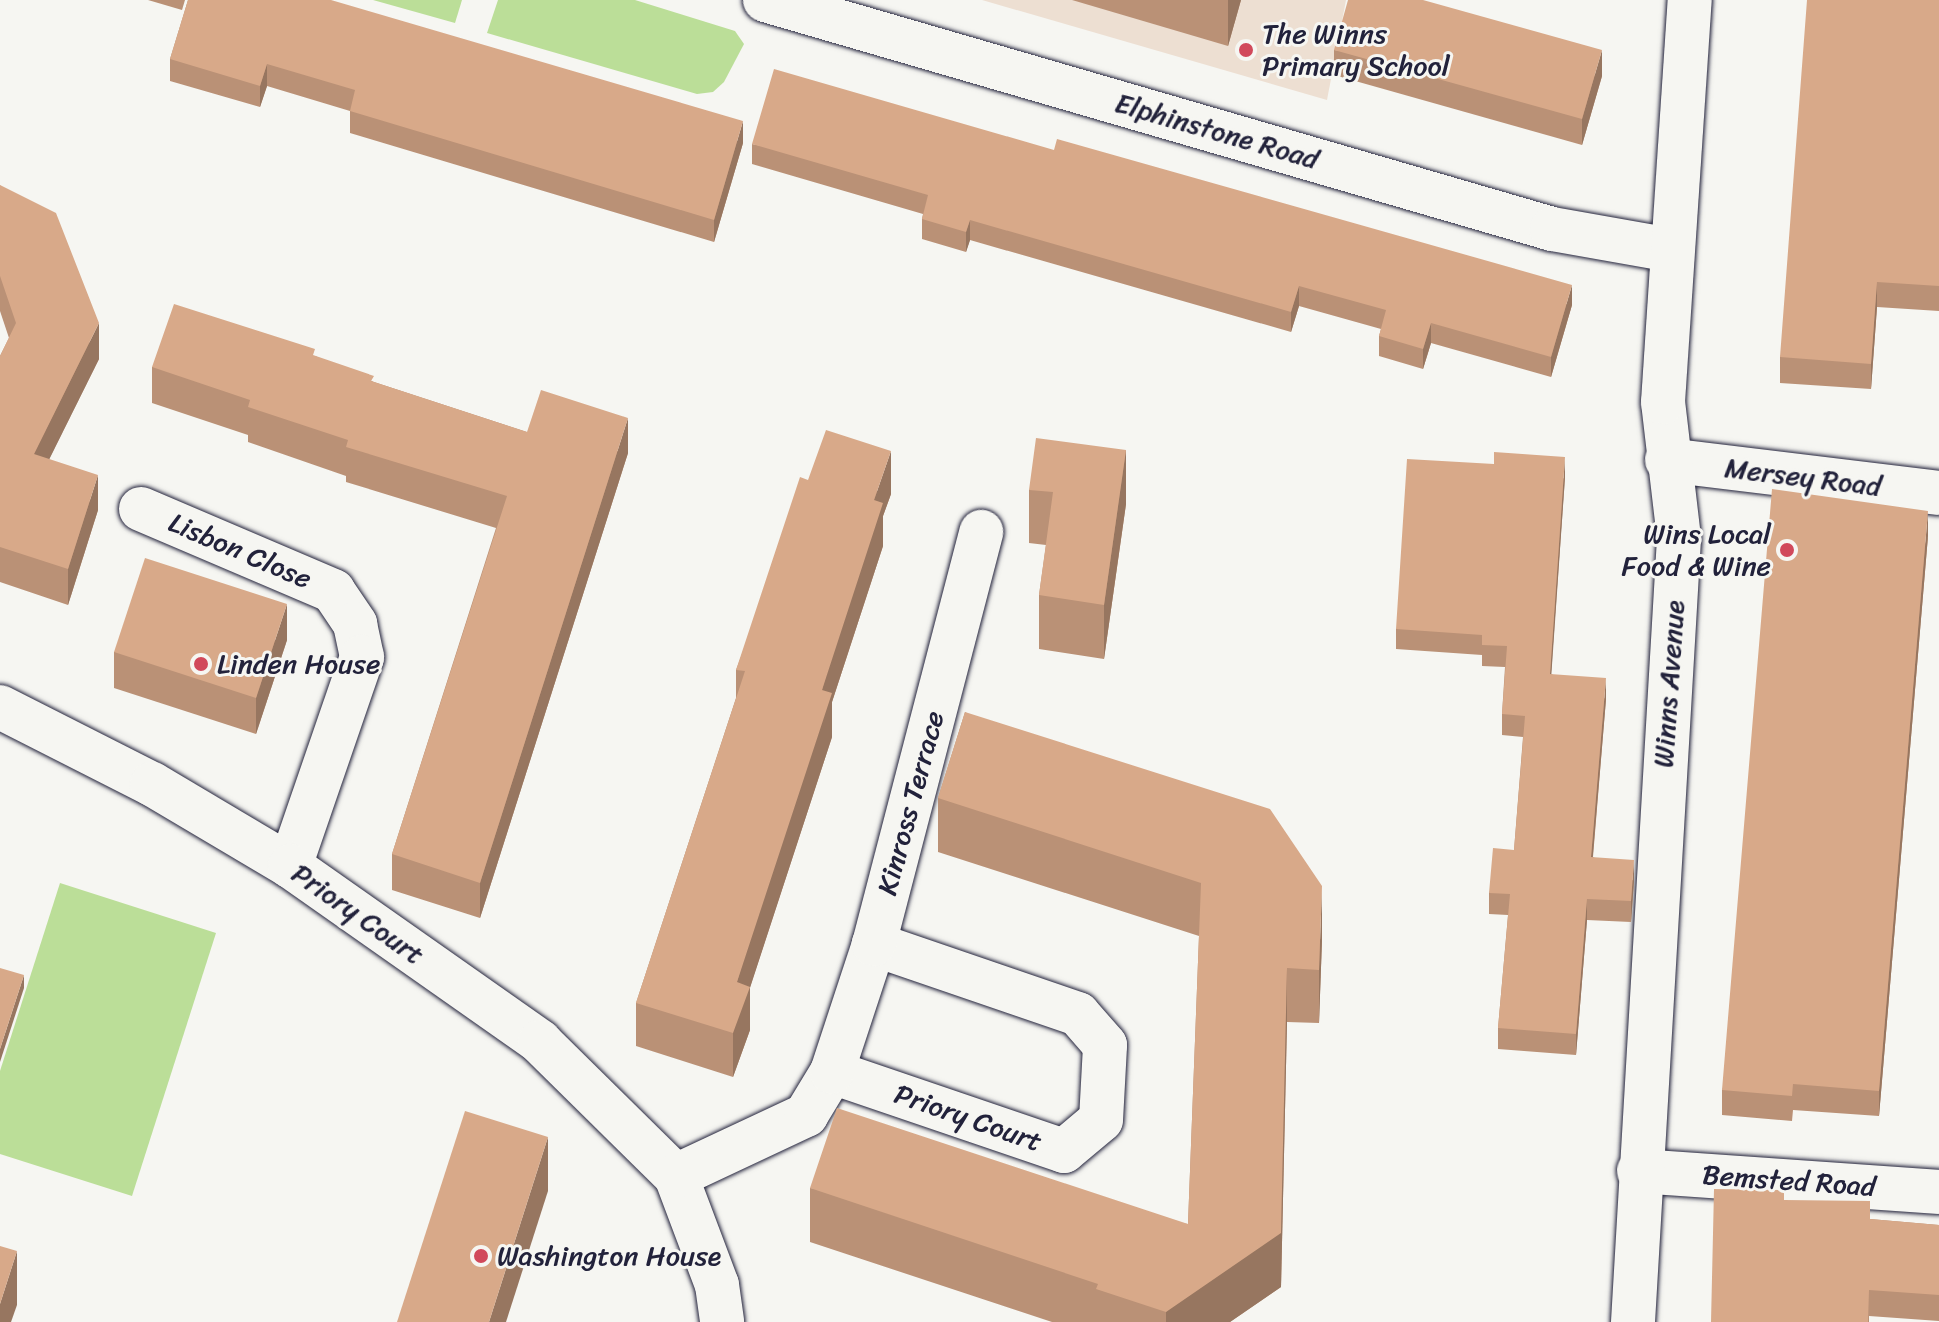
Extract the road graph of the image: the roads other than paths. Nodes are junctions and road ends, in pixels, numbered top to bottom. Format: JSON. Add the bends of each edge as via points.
{"nodes":[{"id":1,"x":765,"y":0,"type":"edge"},
{"id":2,"x":1690,"y":0,"type":"edge"},
{"id":3,"x":1671,"y":250,"type":"junction"},
{"id":4,"x":1667,"y":460,"type":"junction"},
{"id":5,"x":1939,"y":493,"type":"edge"},
{"id":6,"x":141,"y":509,"type":"dead end"},
{"id":7,"x":981,"y":532,"type":"dead end"},
{"id":8,"x":0,"y":707,"type":"edge"},
{"id":9,"x":290,"y":866,"type":"junction"},
{"id":10,"x":874,"y":944,"type":"junction"},
{"id":11,"x":832,"y":1072,"type":"junction"},
{"id":12,"x":1639,"y":1171,"type":"junction"},
{"id":13,"x":676,"y":1176,"type":"junction"},
{"id":14,"x":1939,"y":1192,"type":"edge"},
{"id":15,"x":722,"y":1322,"type":"edge"},
{"id":16,"x":1633,"y":1322,"type":"edge"}],
"edges":[{"from":1,"to":3,"type":"street","name":"Elphinstone Road","via":[[1552,229]]},
{"from":2,"to":3,"type":"street","name":"Winns Avenue"},
{"from":3,"to":4,"type":"street","name":"Winns Avenue","via":[[1663,402]]},
{"from":4,"to":5,"type":"street","name":"Mersey Road"},
{"from":4,"to":12,"type":"street","name":"Winns Avenue","via":[[1679,538]]},
{"from":6,"to":9,"type":"street","name":"Lisbon Close","via":[[333,591],[355,624],[362,657]]},
{"from":7,"to":10,"type":"street","name":"Kinross Terrace"},
{"from":8,"to":9,"type":"street","name":"Priory Court","via":[[152,784]]},
{"from":9,"to":13,"type":"street","name":"Priory Court","via":[[540,1042]]},
{"from":10,"to":11,"type":"street","name":"Kinross Terrace"},
{"from":10,"to":11,"type":"street","name":"Priory Court","via":[[1078,1014],[1105,1045],[1101,1120],[1064,1151]]},
{"from":11,"to":13,"type":"street","via":[[806,1115]]},
{"from":12,"to":14,"type":"street","name":"Bemsted Road"},
{"from":12,"to":16,"type":"street","name":"Winns Avenue"},
{"from":13,"to":15,"type":"street","name":"Priory Court","via":[[717,1285]]}]}
